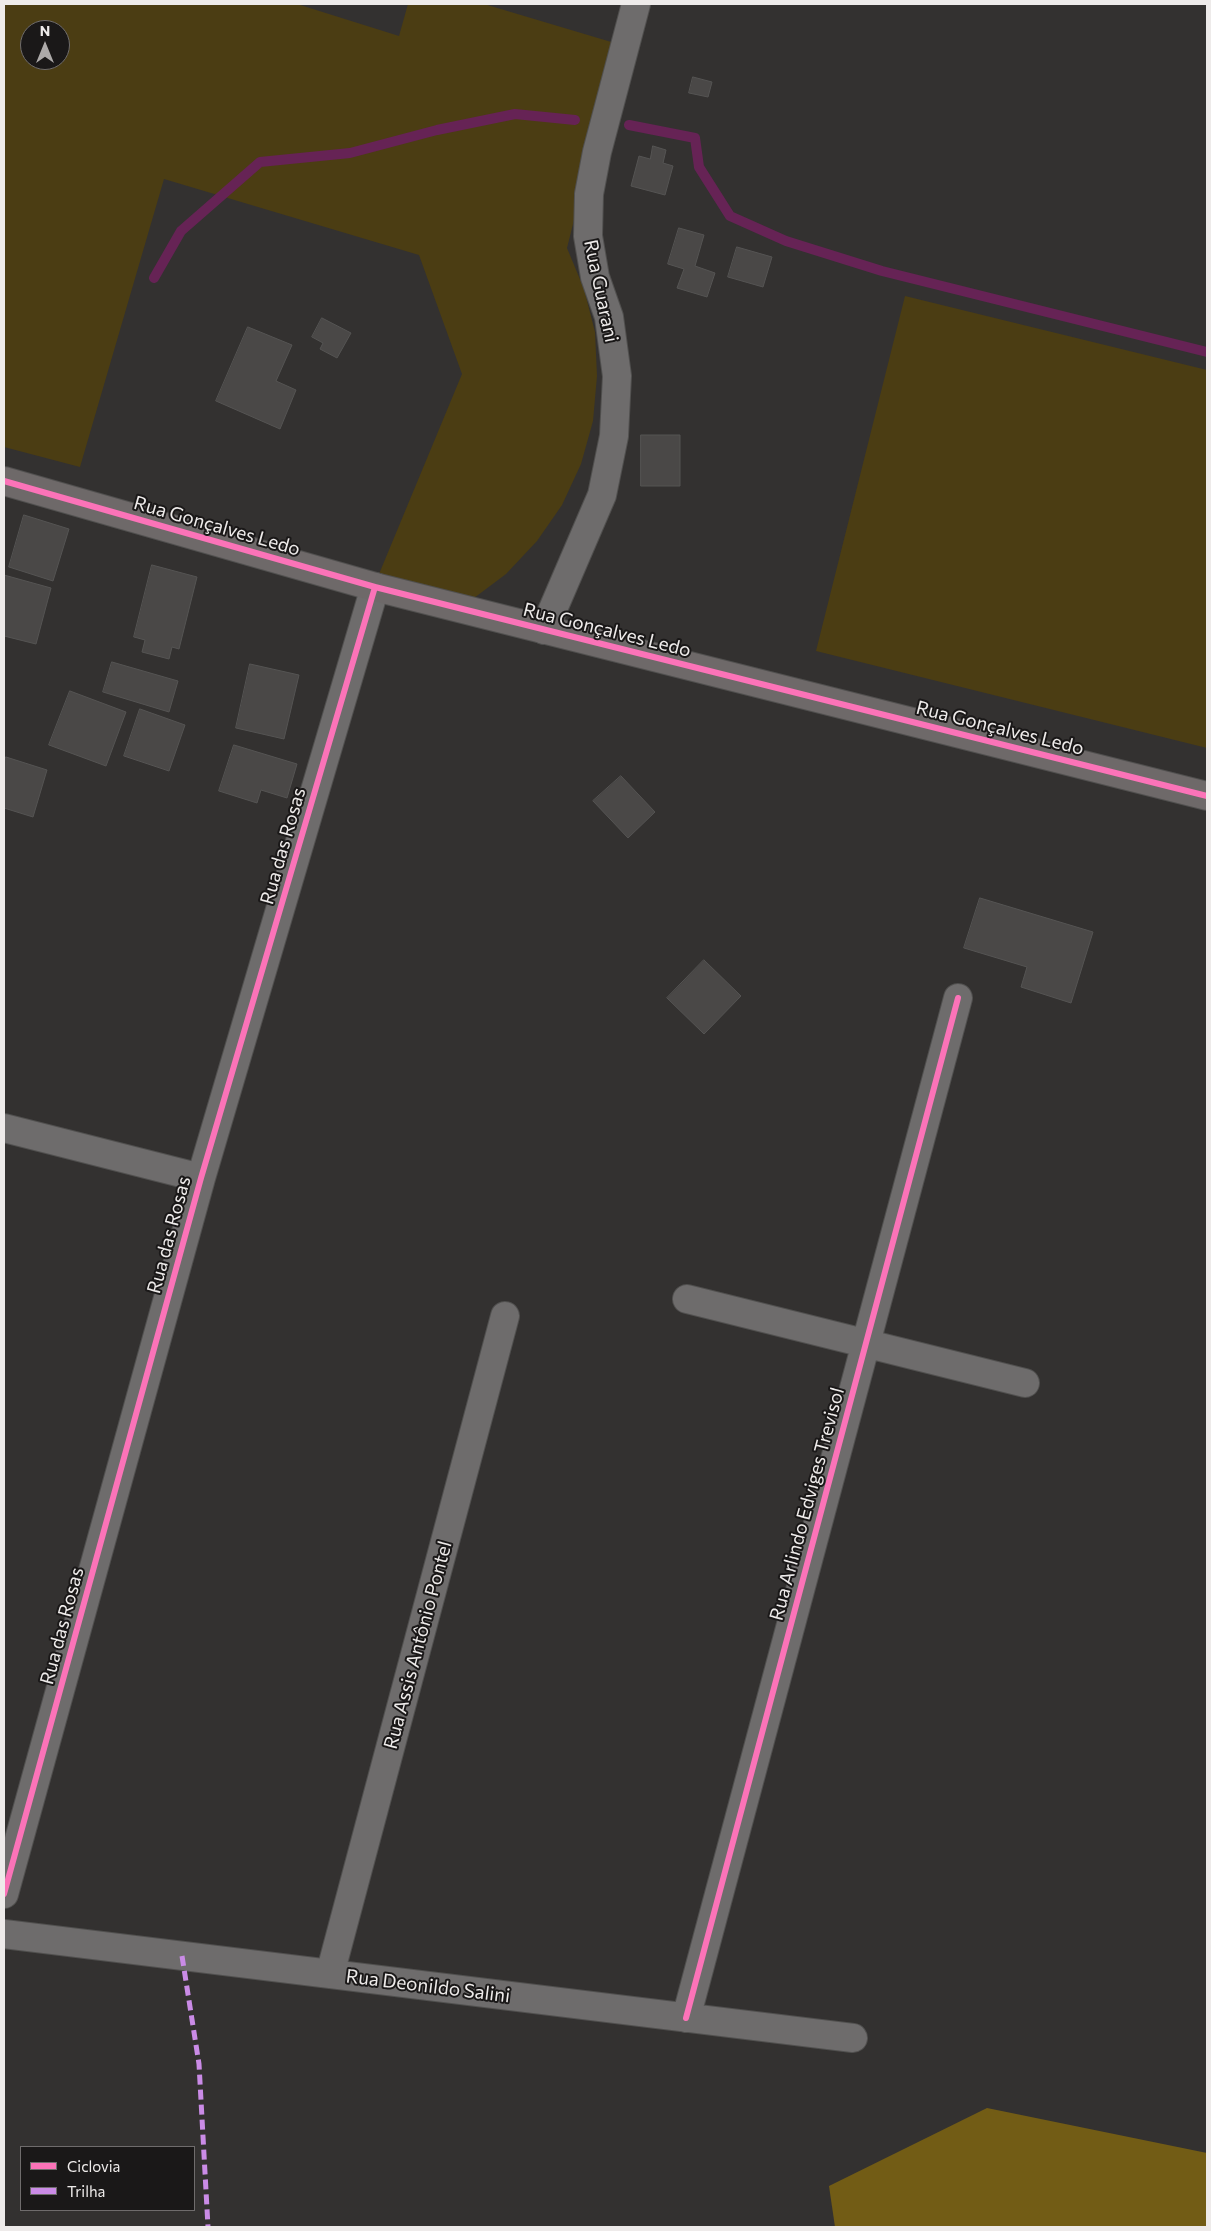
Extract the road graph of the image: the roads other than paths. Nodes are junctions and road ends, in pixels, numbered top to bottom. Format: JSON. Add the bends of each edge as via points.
{"nodes":[{"id":1,"x":636,"y":4,"type":"edge"},
{"id":2,"x":4,"y":481,"type":"edge"},
{"id":3,"x":375,"y":587,"type":"junction"},
{"id":4,"x":544,"y":630,"type":"junction"},
{"id":5,"x":1207,"y":796,"type":"edge"},
{"id":6,"x":958,"y":998,"type":"dead end"},
{"id":7,"x":4,"y":1128,"type":"edge"},
{"id":8,"x":200,"y":1178,"type":"junction"},
{"id":9,"x":687,"y":1299,"type":"dead end"},
{"id":10,"x":505,"y":1316,"type":"dead end"},
{"id":11,"x":866,"y":1344,"type":"junction"},
{"id":12,"x":1025,"y":1384,"type":"dead end"},
{"id":13,"x":4,"y":1894,"type":"edge"},
{"id":14,"x":4,"y":1934,"type":"edge"},
{"id":15,"x":330,"y":1974,"type":"junction"},
{"id":16,"x":686,"y":2018,"type":"junction"},
{"id":17,"x":853,"y":2038,"type":"dead end"}],
"edges":[{"from":1,"to":4,"type":"street","name":"Rua Guarani","via":[[589,194],[588,236],[595,277],[609,317],[617,376],[614,436],[602,495]]},
{"from":2,"to":3,"type":"street","name":"Rua Gonçalves Ledo"},
{"from":3,"to":4,"type":"street","name":"Rua Gonçalves Ledo"},
{"from":3,"to":8,"type":"street","name":"Rua das Rosas"},
{"from":4,"to":5,"type":"street","name":"Rua Gonçalves Ledo"},
{"from":6,"to":11,"type":"street","name":"Rua Arlindo Edviges Trevisol"},
{"from":7,"to":8,"type":"street"},
{"from":8,"to":13,"type":"street","name":"Rua das Rosas"},
{"from":9,"to":11,"type":"street"},
{"from":10,"to":15,"type":"street","name":"Rua Assis Antônio Pontel"},
{"from":11,"to":12,"type":"street"},
{"from":11,"to":16,"type":"street","name":"Rua Arlindo Edviges Trevisol"},
{"from":14,"to":15,"type":"street","name":"Rua Deonildo Salini"},
{"from":15,"to":16,"type":"street","name":"Rua Deonildo Salini"},
{"from":16,"to":17,"type":"street","name":"Rua Deonildo Salini"}]}
